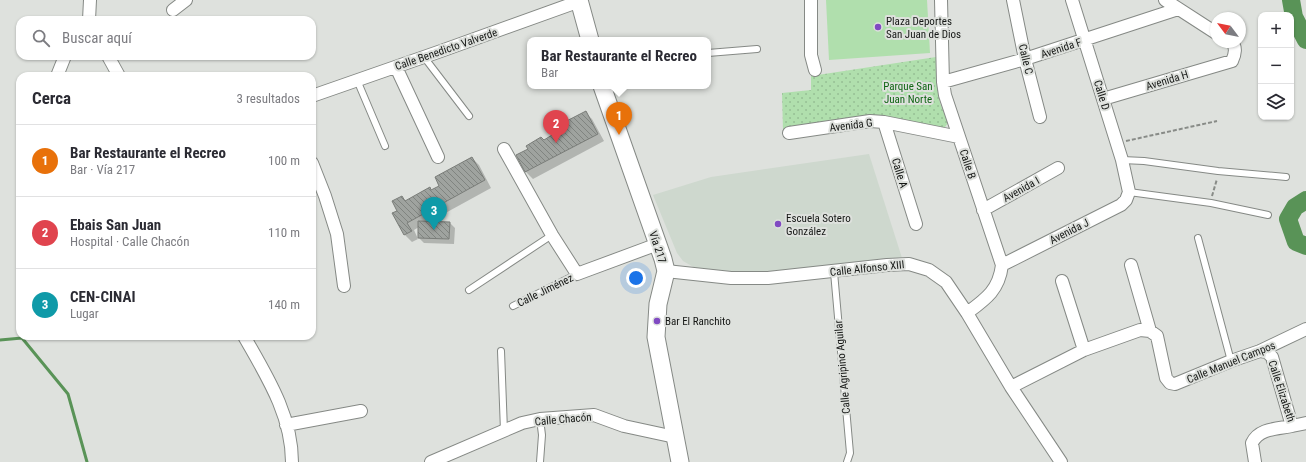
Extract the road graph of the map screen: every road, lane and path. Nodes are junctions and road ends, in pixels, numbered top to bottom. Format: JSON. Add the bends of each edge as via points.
{"nodes":[{"id":1,"x":90,"y":0,"type":"edge"},
{"id":2,"x":186,"y":0,"type":"edge"},
{"id":3,"x":811,"y":0,"type":"edge"},
{"id":4,"x":941,"y":0,"type":"edge"},
{"id":5,"x":1013,"y":0,"type":"edge"},
{"id":6,"x":1072,"y":0,"type":"edge"},
{"id":7,"x":1165,"y":0,"type":"edge"},
{"id":8,"x":579,"y":1,"type":"edge"},
{"id":9,"x":1178,"y":9,"type":"junction"},
{"id":10,"x":173,"y":10,"type":"dead end"},
{"id":11,"x":88,"y":16,"type":"edge"},
{"id":12,"x":1210,"y":29,"type":"edge"},
{"id":13,"x":589,"y":37,"type":"edge"},
{"id":14,"x":1085,"y":40,"type":"junction"},
{"id":15,"x":1234,"y":48,"type":"edge"},
{"id":16,"x":757,"y":49,"type":"dead end"},
{"id":17,"x":711,"y":53,"type":"edge"},
{"id":18,"x":424,"y":57,"type":"junction"},
{"id":19,"x":1025,"y":59,"type":"junction"},
{"id":20,"x":63,"y":60,"type":"edge"},
{"id":21,"x":110,"y":60,"type":"edge"},
{"id":22,"x":396,"y":67,"type":"junction"},
{"id":23,"x":815,"y":70,"type":"dead end"},
{"id":24,"x":59,"y":72,"type":"edge"},
{"id":25,"x":117,"y":72,"type":"edge"},
{"id":26,"x":357,"y":80,"type":"junction"},
{"id":27,"x":943,"y":82,"type":"junction"},
{"id":28,"x":603,"y":89,"type":"edge"},
{"id":29,"x":316,"y":95,"type":"edge"},
{"id":30,"x":1103,"y":99,"type":"junction"},
{"id":31,"x":469,"y":116,"type":"dead end"},
{"id":32,"x":1040,"y":117,"type":"dead end"},
{"id":33,"x":1217,"y":121,"type":"dead end"},
{"id":34,"x":884,"y":122,"type":"junction"},
{"id":35,"x":789,"y":133,"type":"dead end"},
{"id":36,"x":959,"y":137,"type":"junction"},
{"id":37,"x":1117,"y":143,"type":"junction"},
{"id":38,"x":385,"y":146,"type":"dead end"},
{"id":39,"x":504,"y":149,"type":"dead end"},
{"id":40,"x":438,"y":157,"type":"dead end"},
{"id":41,"x":1122,"y":160,"type":"junction"},
{"id":42,"x":1058,"y":168,"type":"dead end"},
{"id":43,"x":1218,"y":171,"type":"junction"},
{"id":44,"x":316,"y":173,"type":"edge"},
{"id":45,"x":1286,"y":177,"type":"dead end"},
{"id":46,"x":1129,"y":192,"type":"junction"},
{"id":47,"x":1211,"y":203,"type":"junction"},
{"id":48,"x":983,"y":210,"type":"junction"},
{"id":49,"x":1268,"y":215,"type":"dead end"},
{"id":50,"x":916,"y":224,"type":"dead end"},
{"id":51,"x":552,"y":235,"type":"junction"},
{"id":52,"x":1198,"y":238,"type":"dead end"},
{"id":53,"x":658,"y":244,"type":"junction"},
{"id":54,"x":1002,"y":265,"type":"junction"},
{"id":55,"x":1131,"y":265,"type":"dead end"},
{"id":56,"x":666,"y":271,"type":"junction"},
{"id":57,"x":834,"y":272,"type":"junction"},
{"id":58,"x":577,"y":274,"type":"junction"},
{"id":59,"x":1062,"y":281,"type":"dead end"},
{"id":60,"x":344,"y":286,"type":"dead end"},
{"id":61,"x":469,"y":290,"type":"dead end"},
{"id":62,"x":513,"y":306,"type":"dead end"},
{"id":63,"x":967,"y":313,"type":"junction"},
{"id":64,"x":1306,"y":330,"type":"edge"},
{"id":65,"x":1150,"y":331,"type":"junction"},
{"id":66,"x":246,"y":340,"type":"edge"},
{"id":67,"x":1084,"y":350,"type":"junction"},
{"id":68,"x":501,"y":351,"type":"dead end"},
{"id":69,"x":1260,"y":351,"type":"junction"},
{"id":70,"x":1231,"y":361,"type":"junction"},
{"id":71,"x":1011,"y":387,"type":"junction"},
{"id":72,"x":361,"y":411,"type":"dead end"},
{"id":73,"x":540,"y":419,"type":"junction"},
{"id":74,"x":1306,"y":423,"type":"edge"},
{"id":75,"x":286,"y":425,"type":"junction"},
{"id":76,"x":1292,"y":426,"type":"junction"},
{"id":77,"x":504,"y":432,"type":"junction"},
{"id":78,"x":675,"y":437,"type":"junction"},
{"id":79,"x":292,"y":462,"type":"edge"},
{"id":80,"x":431,"y":462,"type":"edge"},
{"id":81,"x":540,"y":462,"type":"edge"},
{"id":82,"x":680,"y":462,"type":"edge"},
{"id":83,"x":847,"y":462,"type":"edge"},
{"id":84,"x":1061,"y":462,"type":"edge"},
{"id":85,"x":1255,"y":462,"type":"edge"}],
"edges":[{"from":1,"to":11,"type":"street"},
{"from":2,"to":10,"type":"street"},
{"from":3,"to":23,"type":"street","via":[[811,55]]},
{"from":4,"to":27,"type":"street","name":"Calle B"},
{"from":5,"to":19,"type":"street","name":"Calle C"},
{"from":6,"to":14,"type":"street","name":"Calle D"},
{"from":7,"to":9,"type":"street"},
{"from":8,"to":13,"type":"main road"},
{"from":8,"to":18,"type":"street","name":"Calle Benedicto Valverde"},
{"from":9,"to":12,"type":"street"},
{"from":9,"to":14,"type":"street","name":"Avenida F"},
{"from":14,"to":19,"type":"street","name":"Avenida F"},
{"from":14,"to":30,"type":"street","name":"Calle D"},
{"from":15,"to":30,"type":"street","name":"Avenida H","via":[[1232,61]]},
{"from":16,"to":17,"type":"lane"},
{"from":18,"to":22,"type":"street","name":"Calle Benedicto Valverde"},
{"from":18,"to":31,"type":"lane"},
{"from":19,"to":27,"type":"street","name":"Avenida F"},
{"from":19,"to":32,"type":"street","name":"Calle C"},
{"from":20,"to":24,"type":"street"},
{"from":21,"to":25,"type":"street"},
{"from":22,"to":26,"type":"street","name":"Calle Benedicto Valverde"},
{"from":22,"to":40,"type":"street"},
{"from":26,"to":29,"type":"street","name":"Calle Benedicto Valverde"},
{"from":26,"to":38,"type":"lane"},
{"from":27,"to":36,"type":"street","name":"Calle B"},
{"from":28,"to":53,"type":"main road","name":"Vía 217"},
{"from":30,"to":37,"type":"street","name":"Calle D"},
{"from":33,"to":37,"type":"path"},
{"from":34,"to":35,"type":"street","name":"Avenida G","via":[[870,121]]},
{"from":34,"to":36,"type":"street","name":"Avenida G"},
{"from":34,"to":50,"type":"street","name":"Calle A"},
{"from":36,"to":48,"type":"street","name":"Calle B"},
{"from":37,"to":41,"type":"street","name":"Calle D"},
{"from":39,"to":51,"type":"street"},
{"from":41,"to":43,"type":"lane"},
{"from":41,"to":46,"type":"street","name":"Calle D"},
{"from":42,"to":48,"type":"street","name":"Avenida I"},
{"from":43,"to":45,"type":"lane"},
{"from":43,"to":47,"type":"path"},
{"from":44,"to":60,"type":"street","via":[[337,234]]},
{"from":46,"to":47,"type":"lane"},
{"from":46,"to":54,"type":"street","name":"Avenida J","via":[[1121,205]]},
{"from":47,"to":49,"type":"lane"},
{"from":48,"to":54,"type":"street","name":"Calle B"},
{"from":51,"to":58,"type":"street"},
{"from":51,"to":61,"type":"lane"},
{"from":52,"to":70,"type":"lane"},
{"from":53,"to":56,"type":"main road","name":"Vía 217"},
{"from":53,"to":58,"type":"street"},
{"from":54,"to":63,"type":"street","via":[[1001,274],[986,300]]},
{"from":55,"to":65,"type":"street"},
{"from":56,"to":57,"type":"street","name":"Calle Alfonso XIII","via":[[731,278],[768,278]]},
{"from":56,"to":78,"type":"main road","name":"Vía 217","via":[[658,304],[656,337]]},
{"from":57,"to":63,"type":"street","name":"Calle Alfonso XIII","via":[[909,264],[929,270],[946,282]]},
{"from":57,"to":83,"type":"lane","name":"Calle Agripino Aguilar","via":[[850,453]]},
{"from":58,"to":62,"type":"lane","name":"Calle Jiménez"},
{"from":59,"to":67,"type":"street"},
{"from":63,"to":71,"type":"street","name":"Calle Alfonso XIII"},
{"from":64,"to":69,"type":"street","name":"Calle Manuel Campos"},
{"from":65,"to":67,"type":"street","via":[[1140,330]]},
{"from":65,"to":70,"type":"street","name":"Calle Manuel Campos","via":[[1157,336],[1166,378],[1170,383],[1175,384]]},
{"from":66,"to":75,"type":"street","via":[[269,380]]},
{"from":67,"to":71,"type":"street"},
{"from":68,"to":77,"type":"lane"},
{"from":69,"to":70,"type":"street","name":"Calle Manuel Campos"},
{"from":69,"to":76,"type":"street","name":"Calle Elizabeth","via":[[1267,352],[1272,358]]},
{"from":71,"to":84,"type":"street","name":"Calle Alfonso XIII"},
{"from":72,"to":75,"type":"street"},
{"from":73,"to":77,"type":"street","name":"Calle Chacón","via":[[522,423]]},
{"from":73,"to":78,"type":"street","name":"Calle Chacón","via":[[594,415],[624,426]]},
{"from":73,"to":81,"type":"lane"},
{"from":74,"to":76,"type":"street","name":"Calle Elizabeth"},
{"from":75,"to":79,"type":"street"},
{"from":76,"to":85,"type":"street","via":[[1267,430],[1258,435],[1252,443]]},
{"from":77,"to":80,"type":"street","name":"Calle Chacón"},
{"from":78,"to":82,"type":"main road","name":"Vía 217"}]}
